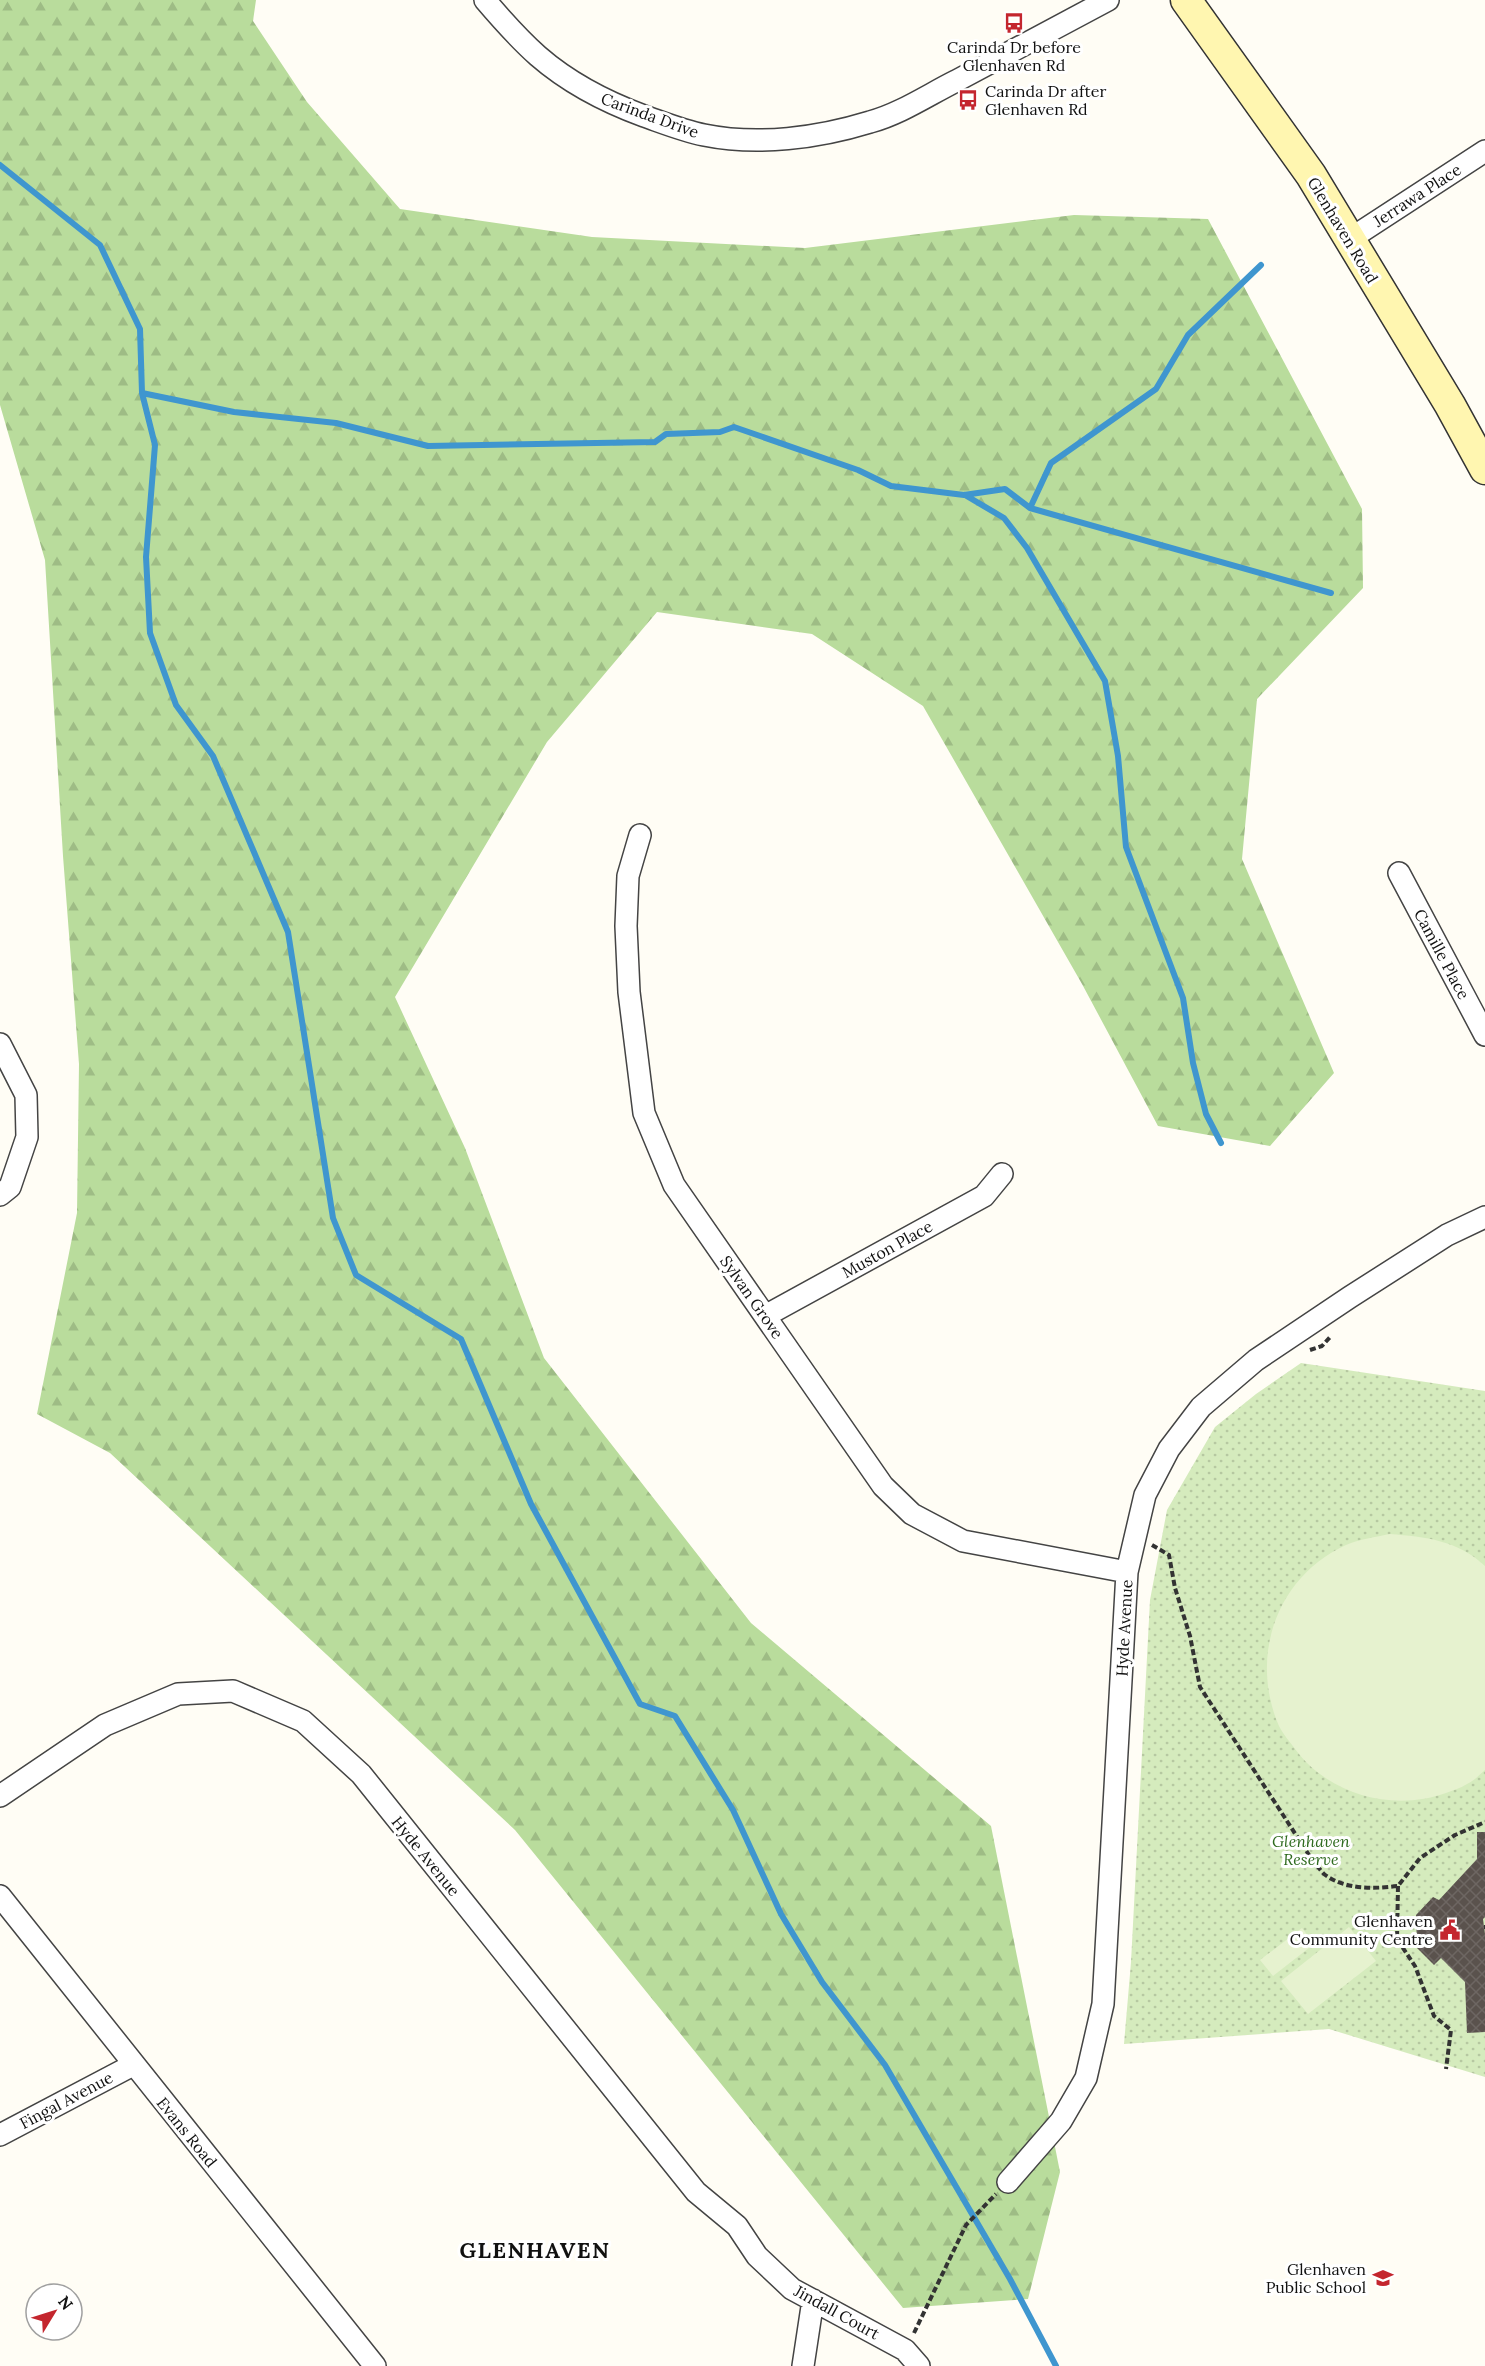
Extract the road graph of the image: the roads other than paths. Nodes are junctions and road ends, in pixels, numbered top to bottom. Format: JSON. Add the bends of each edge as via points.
{"nodes":[{"id":1,"x":485,"y":0,"type":"edge"},
{"id":2,"x":1108,"y":0,"type":"edge"},
{"id":3,"x":1186,"y":0,"type":"edge"},
{"id":4,"x":1485,"y":151,"type":"edge"},
{"id":5,"x":1350,"y":239,"type":"junction"},
{"id":6,"x":1485,"y":470,"type":"edge"},
{"id":7,"x":640,"y":835,"type":"dead end"},
{"id":8,"x":1399,"y":873,"type":"dead end"},
{"id":9,"x":1485,"y":1035,"type":"edge"},
{"id":10,"x":0,"y":1044,"type":"edge"},
{"id":11,"x":1002,"y":1174,"type":"dead end"},
{"id":12,"x":0,"y":1195,"type":"edge"},
{"id":13,"x":1485,"y":1217,"type":"edge"},
{"id":14,"x":765,"y":1316,"type":"junction"},
{"id":15,"x":1127,"y":1572,"type":"junction"},
{"id":16,"x":0,"y":1796,"type":"edge"},
{"id":17,"x":0,"y":1896,"type":"edge"},
{"id":18,"x":133,"y":2065,"type":"junction"},
{"id":19,"x":0,"y":2135,"type":"edge"},
{"id":20,"x":1008,"y":2182,"type":"dead end"},
{"id":21,"x":757,"y":2256,"type":"joint"},
{"id":22,"x":813,"y":2300,"type":"junction"},
{"id":23,"x":912,"y":2358,"type":"edge"},
{"id":24,"x":375,"y":2366,"type":"edge"},
{"id":25,"x":802,"y":2366,"type":"edge"}],
"edges":[{"from":1,"to":2,"type":"street","name":"Carinda Drive","via":[[539,57],[592,93],[670,125],[705,135],[747,139],[823,134],[872,122]]},
{"from":3,"to":5,"type":"main road","name":"Glenhaven Road","via":[[1311,175]]},
{"from":4,"to":5,"type":"street","name":"Jerrawa Place"},
{"from":5,"to":6,"type":"main road","name":"Glenhaven Road"},
{"from":7,"to":14,"type":"street","name":"Sylvan Grove","via":[[628,876],[626,926],[629,992],[644,1113],[674,1185]]},
{"from":8,"to":9,"type":"street","name":"Camille Place"},
{"from":10,"to":12,"type":"street","via":[[26,1095],[27,1137],[10,1187]]},
{"from":11,"to":14,"type":"street","name":"Muston Place","via":[[984,1196]]},
{"from":13,"to":15,"type":"street","name":"Hyde Avenue","via":[[1447,1235],[1331,1309],[1256,1360],[1201,1407],[1169,1449],[1145,1496]]},
{"from":14,"to":15,"type":"street","name":"Sylvan Grove","via":[[883,1486],[912,1514],[963,1541]]},
{"from":15,"to":20,"type":"street","name":"Hyde Avenue","via":[[1103,2004],[1086,2078],[1061,2121]]},
{"from":16,"to":21,"type":"street","name":"Hyde Avenue","via":[[105,1725],[178,1694],[233,1691],[303,1721],[361,1774],[696,2192],[737,2226]]},
{"from":17,"to":18,"type":"street","name":"Evans Road"},
{"from":18,"to":19,"type":"street","name":"Fingal Avenue"},
{"from":18,"to":24,"type":"street","name":"Evans Road"},
{"from":21,"to":22,"type":"street","name":"Jindall Court","via":[[792,2289]]},
{"from":22,"to":23,"type":"street","name":"Jindall Court"},
{"from":22,"to":25,"type":"street"}]}
